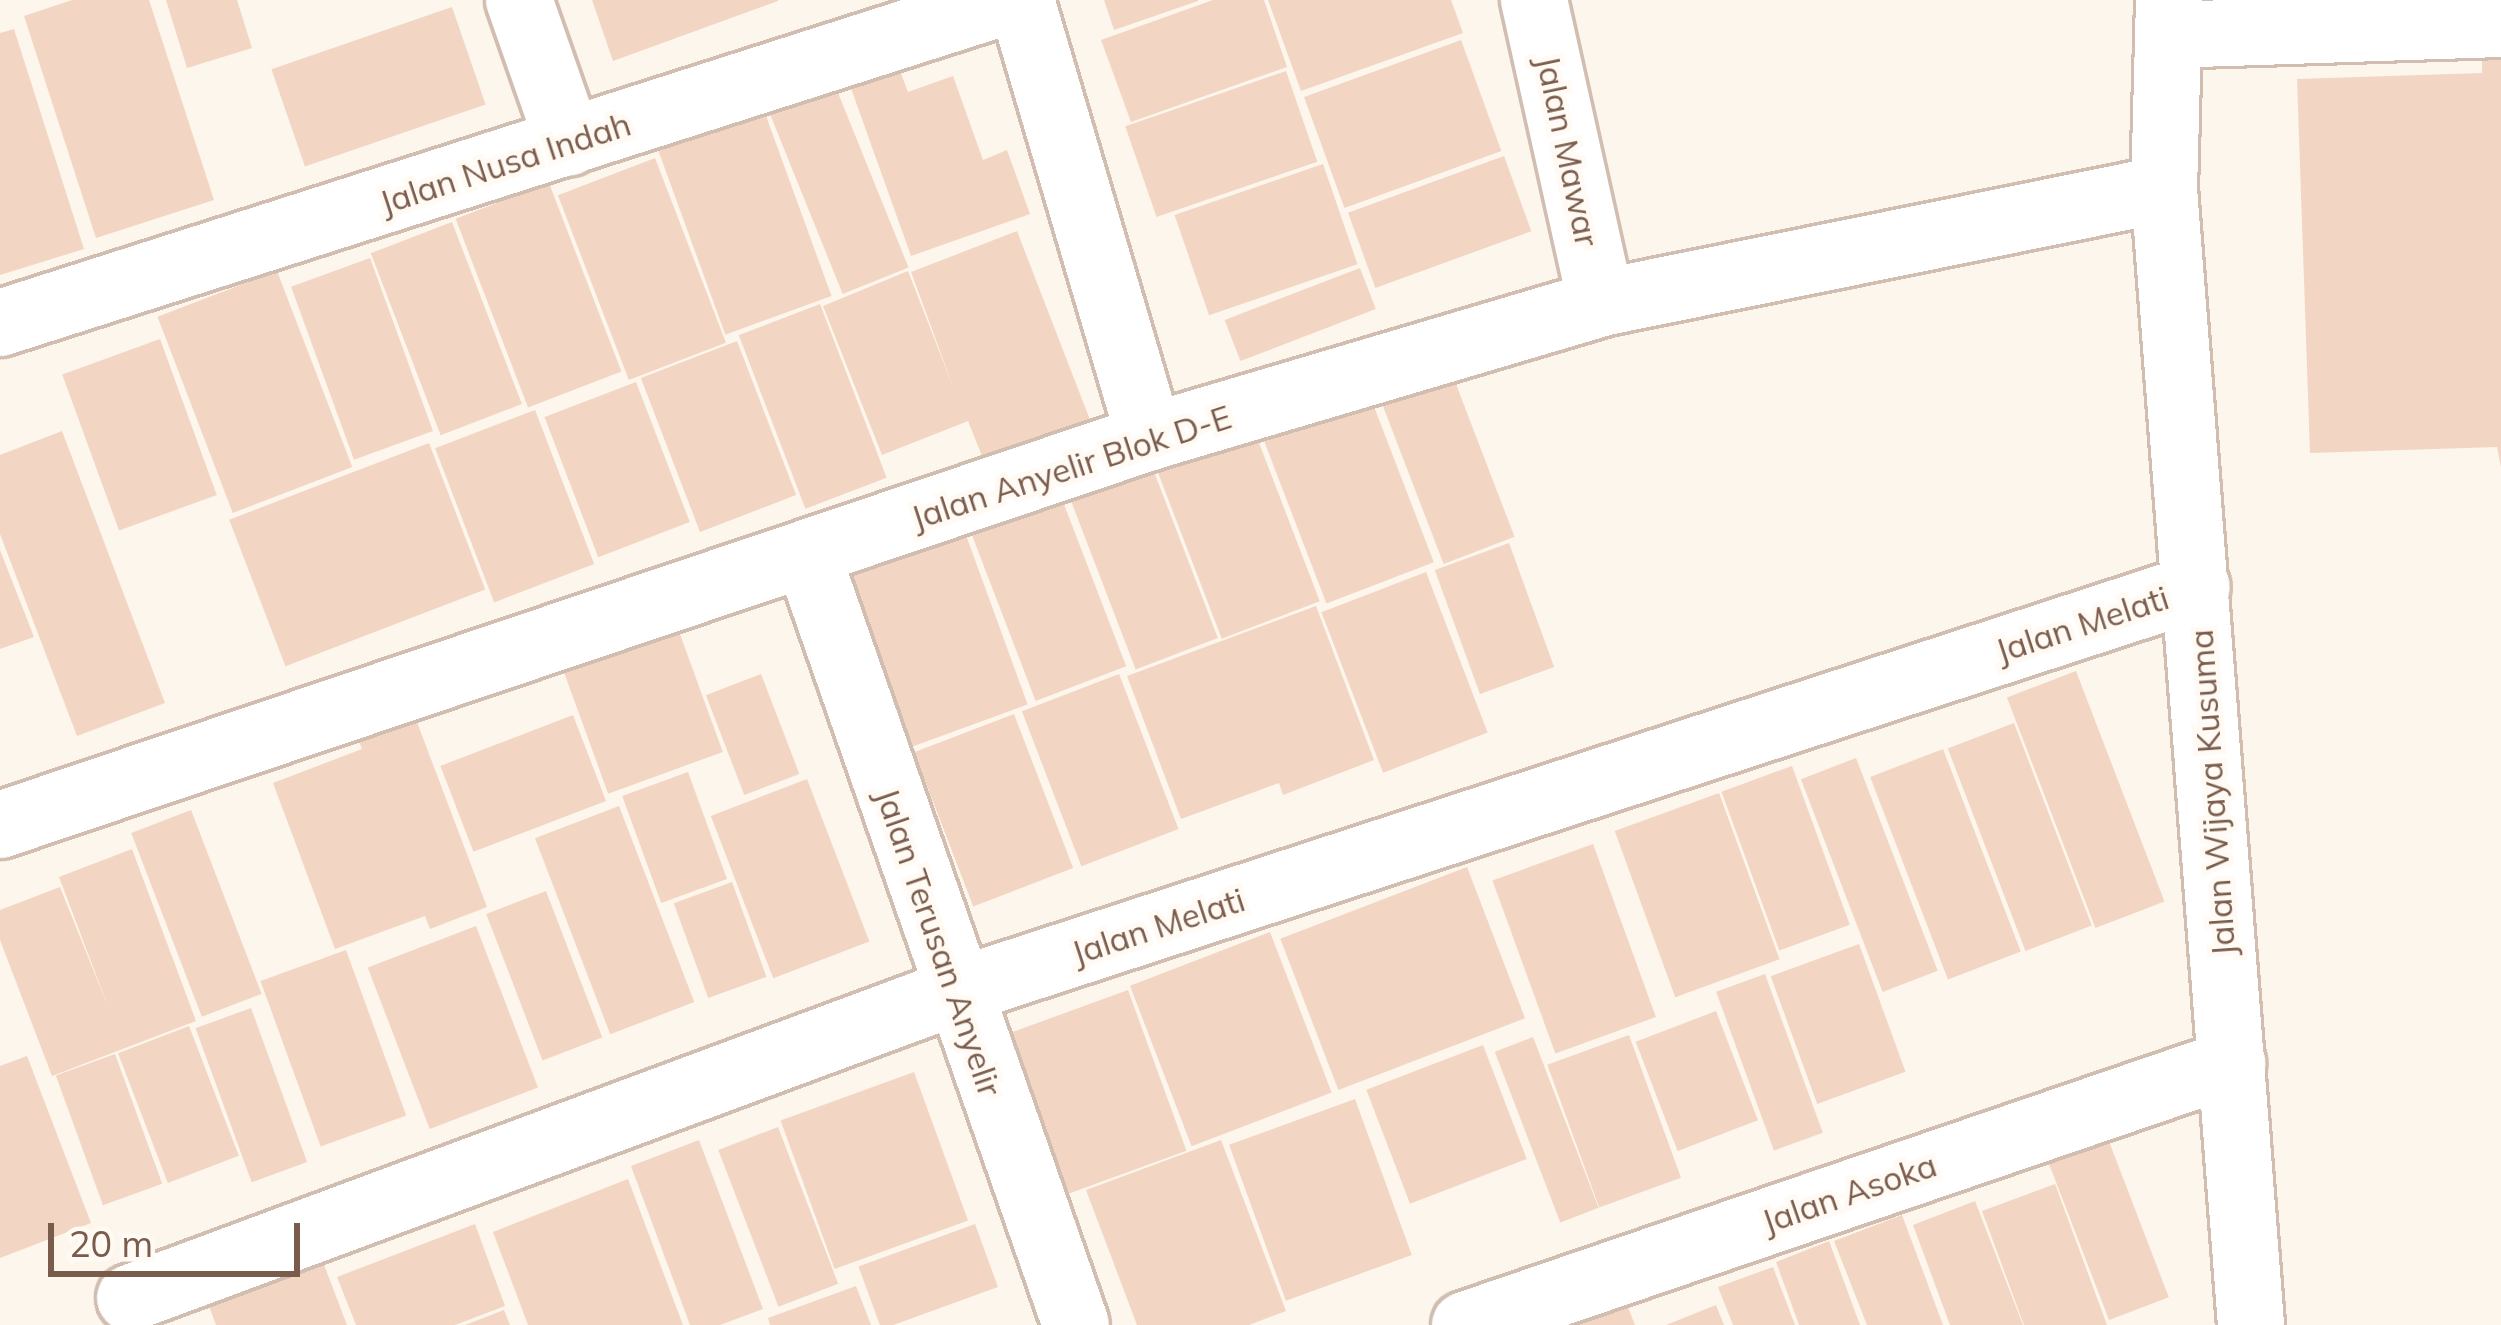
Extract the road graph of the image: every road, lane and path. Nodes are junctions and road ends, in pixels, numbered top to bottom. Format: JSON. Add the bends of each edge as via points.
{"nodes":[{"id":1,"x":519,"y":0,"type":"edge"},
{"id":2,"x":1010,"y":0,"type":"edge"},
{"id":3,"x":1021,"y":0,"type":"edge"},
{"id":4,"x":1534,"y":0,"type":"edge"},
{"id":5,"x":2168,"y":17,"type":"edge"},
{"id":6,"x":2501,"y":24,"type":"edge"},
{"id":7,"x":569,"y":143,"type":"junction"},
{"id":8,"x":2164,"y":189,"type":"junction"},
{"id":9,"x":1600,"y":303,"type":"junction"},
{"id":10,"x":0,"y":323,"type":"edge"},
{"id":11,"x":1150,"y":437,"type":"junction"},
{"id":12,"x":808,"y":556,"type":"junction"},
{"id":13,"x":2197,"y":587,"type":"junction"},
{"id":14,"x":0,"y":825,"type":"edge"},
{"id":15,"x":955,"y":992,"type":"junction"},
{"id":16,"x":2232,"y":1063,"type":"junction"},
{"id":17,"x":130,"y":1298,"type":"dead end"},
{"id":18,"x":1076,"y":1325,"type":"edge"},
{"id":19,"x":1465,"y":1325,"type":"edge"},
{"id":20,"x":2251,"y":1325,"type":"edge"}],
"edges":[{"from":1,"to":7,"type":"street"},
{"from":2,"to":7,"type":"street","name":"Jalan Nusa Indah"},
{"from":3,"to":11,"type":"street"},
{"from":4,"to":9,"type":"street","name":"Jalan Mawar"},
{"from":5,"to":6,"type":"street"},
{"from":5,"to":8,"type":"street","name":"Jalan Wijaya Kusuma"},
{"from":7,"to":10,"type":"street","name":"Jalan Nusa Indah"},
{"from":8,"to":9,"type":"street","name":"Jalan Anyelir Blok D-E"},
{"from":8,"to":13,"type":"street","name":"Jalan Wijaya Kusuma"},
{"from":9,"to":11,"type":"street","name":"Jalan Anyelir Blok D-E"},
{"from":11,"to":12,"type":"street","name":"Jalan Anyelir Blok D-E"},
{"from":12,"to":14,"type":"street","name":"Jalan Anyelir Blok D-E"},
{"from":12,"to":15,"type":"street","name":"Jalan Terusan Anyelir"},
{"from":13,"to":15,"type":"street","name":"Jalan Melati"},
{"from":13,"to":16,"type":"street","name":"Jalan Wijaya Kusuma"},
{"from":15,"to":17,"type":"street","name":"Jalan Melati"},
{"from":15,"to":18,"type":"street","name":"Jalan Terusan Anyelir"},
{"from":16,"to":19,"type":"street","name":"Jalan Asoka"},
{"from":16,"to":20,"type":"street","name":"Jalan Wijaya Kusuma"}]}
